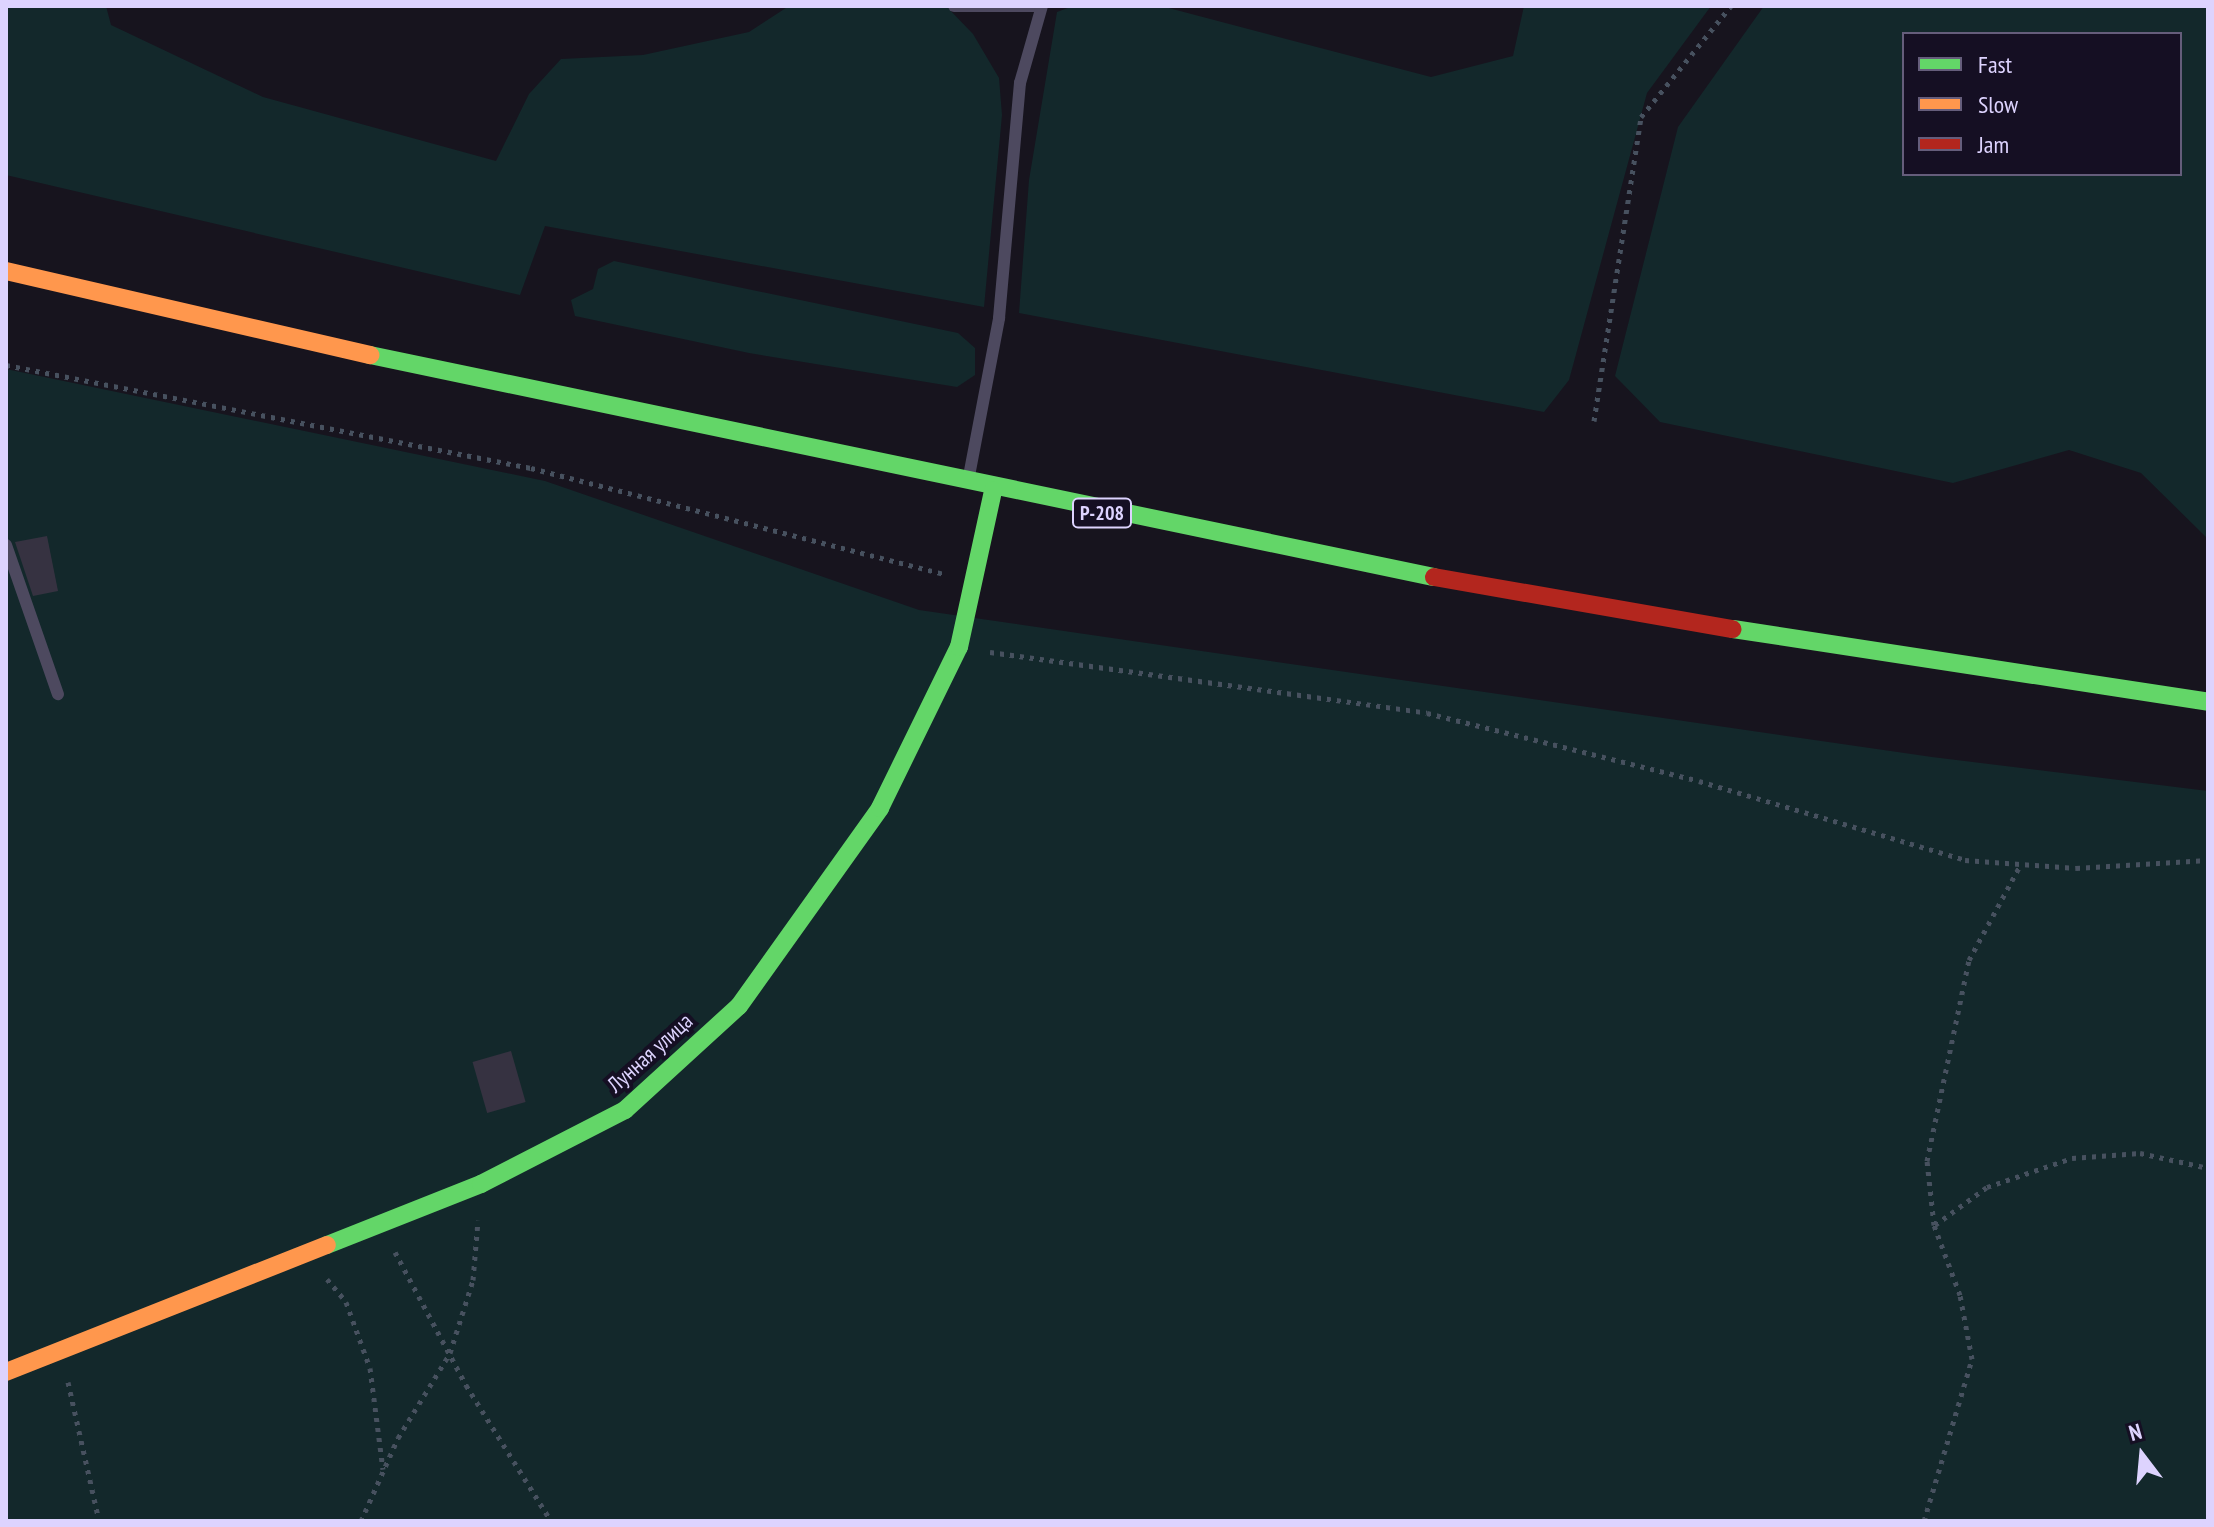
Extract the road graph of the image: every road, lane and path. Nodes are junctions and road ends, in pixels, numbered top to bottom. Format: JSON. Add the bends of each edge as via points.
{"nodes":[{"id":1,"x":954,"y":6,"type":"edge"},
{"id":2,"x":1041,"y":6,"type":"edge"},
{"id":3,"x":1731,"y":6,"type":"edge"},
{"id":4,"x":6,"y":271,"type":"edge"},
{"id":5,"x":6,"y":365,"type":"edge"},
{"id":6,"x":1594,"y":421,"type":"dead end"},
{"id":7,"x":967,"y":486,"type":"junction"},
{"id":8,"x":993,"y":491,"type":"junction"},
{"id":9,"x":6,"y":545,"type":"edge"},
{"id":10,"x":975,"y":583,"type":"junction"},
{"id":11,"x":959,"y":647,"type":"junction"},
{"id":12,"x":58,"y":694,"type":"dead end"},
{"id":13,"x":2208,"y":702,"type":"edge"},
{"id":14,"x":2208,"y":860,"type":"edge"},
{"id":15,"x":2021,"y":864,"type":"junction"},
{"id":16,"x":2208,"y":1168,"type":"edge"},
{"id":17,"x":481,"y":1184,"type":"junction"},
{"id":18,"x":380,"y":1224,"type":"junction"},
{"id":19,"x":1934,"y":1225,"type":"junction"},
{"id":20,"x":306,"y":1253,"type":"junction"},
{"id":21,"x":61,"y":1350,"type":"junction"},
{"id":22,"x":450,"y":1353,"type":"junction"},
{"id":23,"x":6,"y":1372,"type":"edge"},
{"id":24,"x":384,"y":1471,"type":"junction"},
{"id":25,"x":99,"y":1521,"type":"edge"},
{"id":26,"x":361,"y":1521,"type":"edge"},
{"id":27,"x":551,"y":1521,"type":"edge"},
{"id":28,"x":1924,"y":1521,"type":"edge"}],
"edges":[{"from":1,"to":2,"type":"lane"},
{"from":2,"to":7,"type":"lane","via":[[1020,83],[999,318]]},
{"from":3,"to":6,"type":"path","via":[[1641,117]]},
{"from":4,"to":7,"type":"main road","number":"Р-208"},
{"from":5,"to":10,"type":"path","via":[[531,468]]},
{"from":7,"to":8,"type":"main road","number":"Р-208"},
{"from":8,"to":10,"type":"main road","name":"Лунная улица"},
{"from":8,"to":13,"type":"main road","number":"Р-208","via":[[1912,661]]},
{"from":9,"to":12,"type":"lane"},
{"from":10,"to":11,"type":"main road","name":"Лунная улица"},
{"from":11,"to":15,"type":"path","via":[[1427,713],[1699,781],[1965,860]]},
{"from":11,"to":17,"type":"main road","name":"Лунная улица","via":[[880,808],[739,1006],[625,1110]]},
{"from":14,"to":15,"type":"path","via":[[2076,868]]},
{"from":15,"to":19,"type":"path","via":[[1969,960],[1927,1161]]},
{"from":16,"to":19,"type":"path","via":[[2140,1153],[2072,1158],[1987,1187]]},
{"from":17,"to":18,"type":"main road","name":"Лунная улица"},
{"from":17,"to":22,"type":"path","via":[[473,1280]]},
{"from":18,"to":20,"type":"main road","name":"Лунная улица"},
{"from":18,"to":22,"type":"path"},
{"from":19,"to":28,"type":"path","via":[[1960,1295],[1972,1359]]},
{"from":20,"to":21,"type":"main road","name":"Лунная улица"},
{"from":20,"to":24,"type":"path","via":[[346,1302],[370,1368]]},
{"from":21,"to":23,"type":"main road","name":"Лунная улица"},
{"from":21,"to":25,"type":"path"},
{"from":22,"to":24,"type":"path"},
{"from":22,"to":27,"type":"path"},
{"from":24,"to":26,"type":"path"}]}
